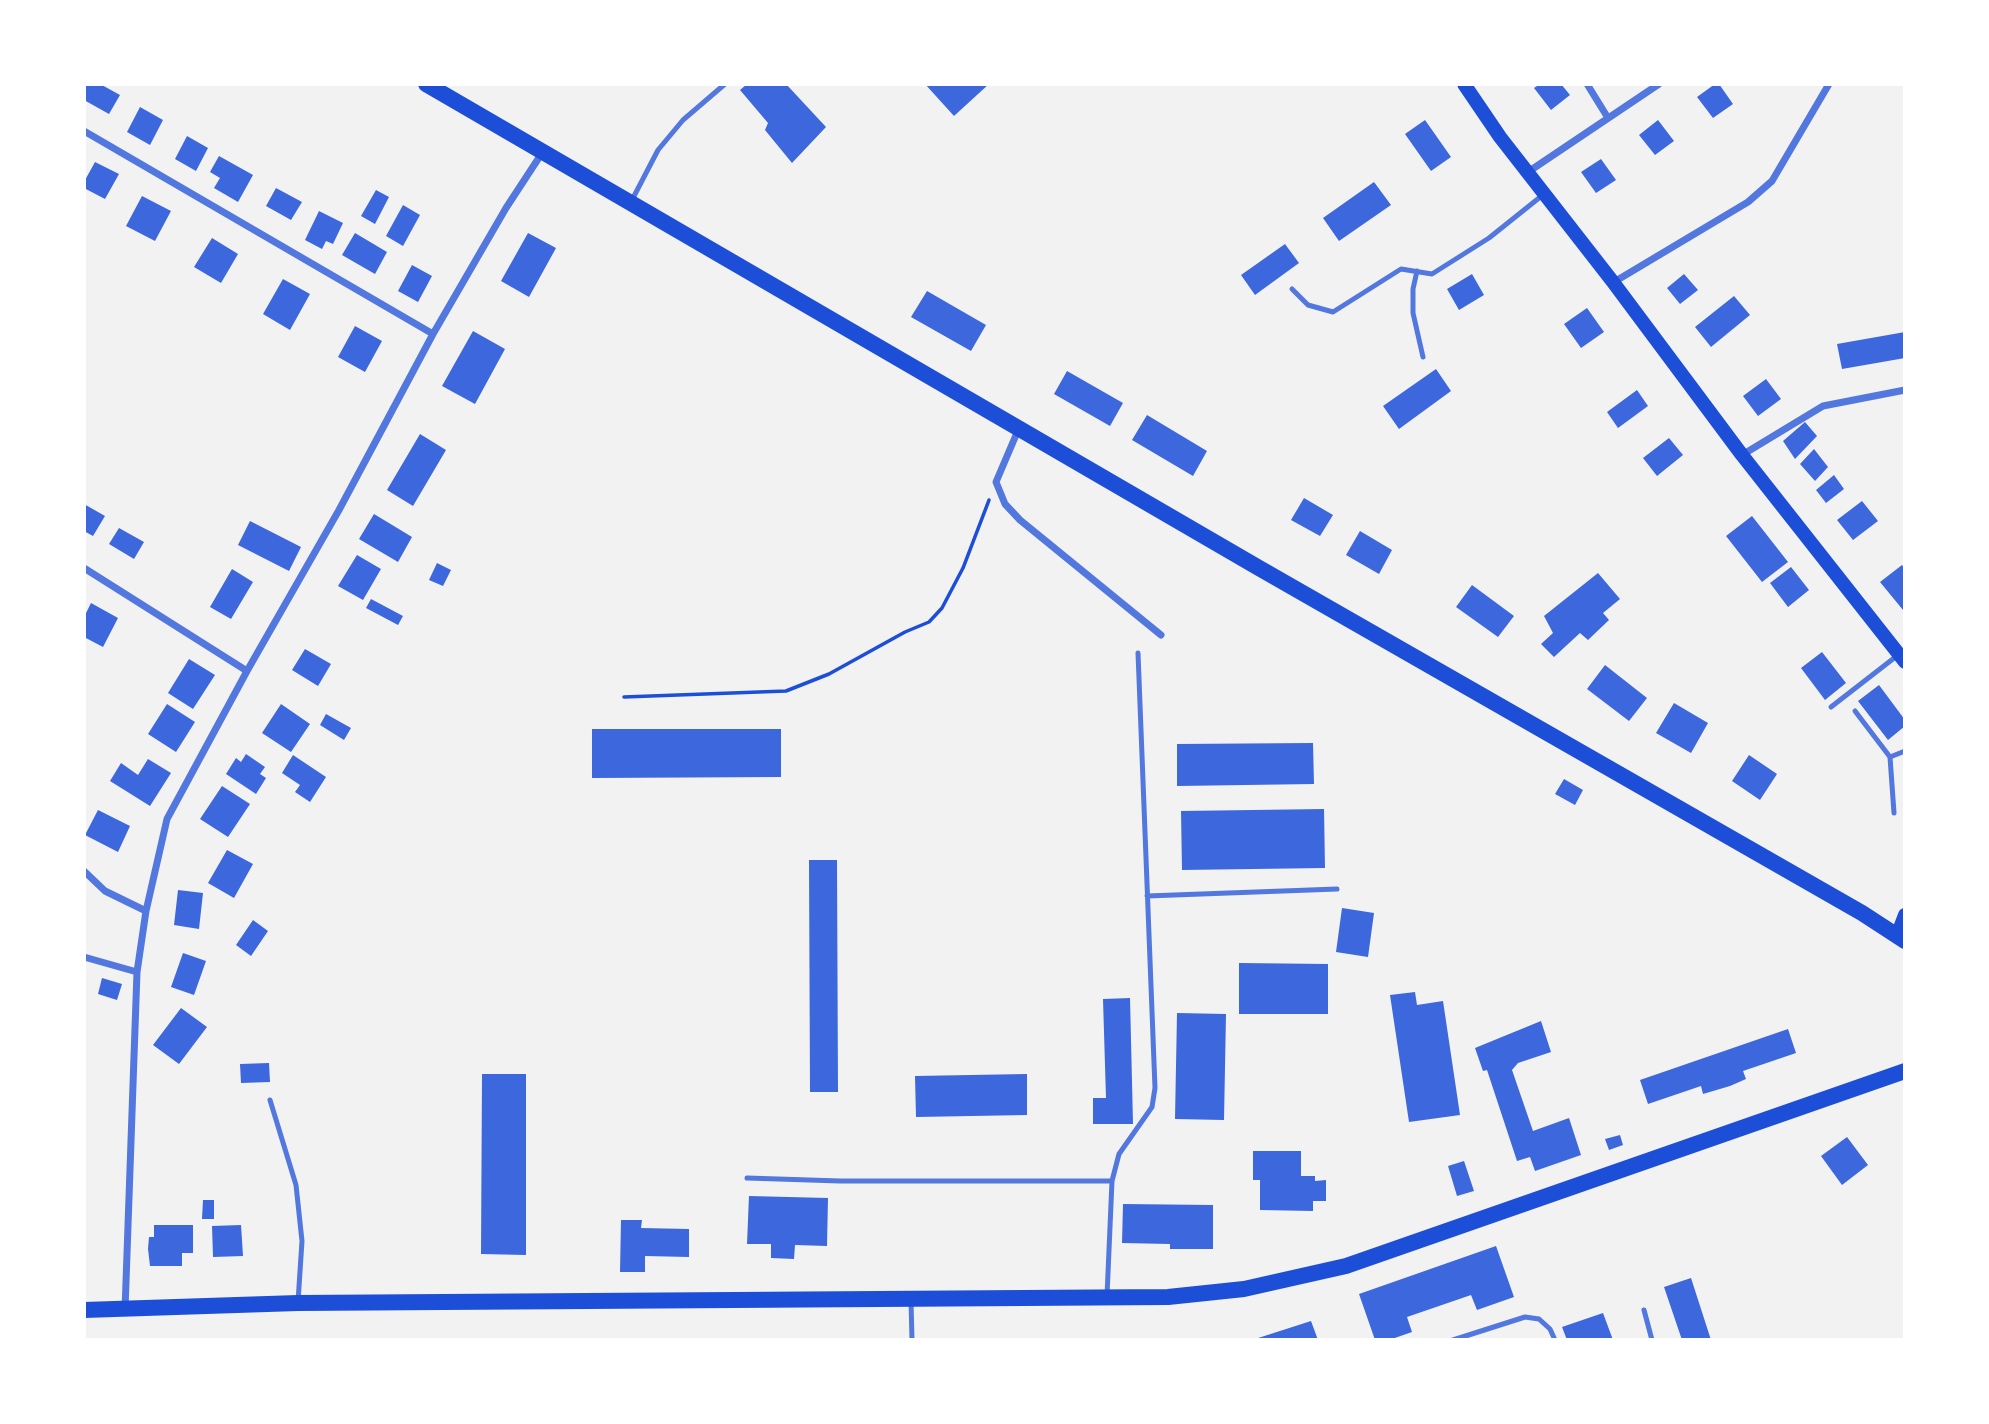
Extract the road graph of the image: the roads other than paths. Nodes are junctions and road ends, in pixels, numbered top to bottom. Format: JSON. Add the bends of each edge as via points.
{"nodes":[{"id":1,"x":426,"y":84,"type":"edge"},
{"id":2,"x":725,"y":84,"type":"edge"},
{"id":3,"x":1464,"y":84,"type":"edge"},
{"id":4,"x":1587,"y":84,"type":"edge"},
{"id":5,"x":1658,"y":84,"type":"edge"},
{"id":6,"x":1829,"y":84,"type":"edge"},
{"id":7,"x":1608,"y":118,"type":"junction"},
{"id":8,"x":84,"y":131,"type":"edge"},
{"id":9,"x":542,"y":153,"type":"junction"},
{"id":10,"x":1527,"y":173,"type":"junction"},
{"id":11,"x":1544,"y":194,"type":"junction"},
{"id":12,"x":631,"y":202,"type":"junction"},
{"id":13,"x":1417,"y":271,"type":"junction"},
{"id":14,"x":1613,"y":282,"type":"junction"},
{"id":15,"x":1292,"y":289,"type":"dead end"},
{"id":16,"x":433,"y":334,"type":"junction"},
{"id":17,"x":1423,"y":357,"type":"dead end"},
{"id":18,"x":1905,"y":390,"type":"edge"},
{"id":19,"x":1019,"y":428,"type":"junction"},
{"id":20,"x":1742,"y":455,"type":"junction"},
{"id":21,"x":84,"y":568,"type":"edge"},
{"id":22,"x":1161,"y":635,"type":"dead end"},
{"id":23,"x":1138,"y":653,"type":"dead end"},
{"id":24,"x":1902,"y":658,"type":"edge"},
{"id":25,"x":247,"y":671,"type":"junction"},
{"id":26,"x":1831,"y":707,"type":"dead end"},
{"id":27,"x":1855,"y":711,"type":"dead end"},
{"id":28,"x":1905,"y":751,"type":"edge"},
{"id":29,"x":1890,"y":757,"type":"junction"},
{"id":30,"x":1894,"y":813,"type":"dead end"},
{"id":31,"x":84,"y":871,"type":"edge"},
{"id":32,"x":1337,"y":889,"type":"dead end"},
{"id":33,"x":1147,"y":896,"type":"junction"},
{"id":34,"x":146,"y":911,"type":"junction"},
{"id":35,"x":1905,"y":915,"type":"edge"},
{"id":36,"x":1901,"y":938,"type":"edge"},
{"id":37,"x":84,"y":957,"type":"edge"},
{"id":38,"x":137,"y":972,"type":"junction"},
{"id":39,"x":1905,"y":1071,"type":"edge"},
{"id":40,"x":270,"y":1100,"type":"dead end"},
{"id":41,"x":747,"y":1178,"type":"dead end"},
{"id":42,"x":1112,"y":1181,"type":"junction"},
{"id":43,"x":1107,"y":1298,"type":"junction"},
{"id":44,"x":911,"y":1300,"type":"junction"},
{"id":45,"x":298,"y":1303,"type":"junction"},
{"id":46,"x":84,"y":1310,"type":"edge"},
{"id":47,"x":125,"y":1310,"type":"junction"},
{"id":48,"x":1644,"y":1310,"type":"dead end"},
{"id":49,"x":912,"y":1340,"type":"edge"},
{"id":50,"x":1454,"y":1340,"type":"edge"},
{"id":51,"x":1555,"y":1340,"type":"edge"},
{"id":52,"x":1652,"y":1340,"type":"edge"}],
"edges":[{"from":1,"to":9,"type":"main road"},
{"from":2,"to":12,"type":"lane","via":[[683,120],[658,150]]},
{"from":3,"to":10,"type":"main road"},
{"from":4,"to":7,"type":"street"},
{"from":5,"to":7,"type":"street"},
{"from":6,"to":14,"type":"street","via":[[1772,181],[1748,202]]},
{"from":7,"to":10,"type":"street"},
{"from":8,"to":16,"type":"street"},
{"from":9,"to":12,"type":"main road"},
{"from":9,"to":16,"type":"street"},
{"from":10,"to":11,"type":"main road"},
{"from":11,"to":13,"type":"lane","via":[[1489,238],[1432,274]]},
{"from":11,"to":14,"type":"main road"},
{"from":12,"to":19,"type":"main road"},
{"from":13,"to":15,"type":"lane","via":[[1401,269],[1333,312],[1308,305]]},
{"from":13,"to":17,"type":"lane","via":[[1413,313]]},
{"from":14,"to":20,"type":"main road"},
{"from":16,"to":25,"type":"street","via":[[340,510]]},
{"from":18,"to":20,"type":"street","via":[[1823,406]]},
{"from":19,"to":22,"type":"street","via":[[996,482],[1005,504]]},
{"from":19,"to":36,"type":"main road"},
{"from":20,"to":24,"type":"main road"},
{"from":21,"to":25,"type":"street"},
{"from":23,"to":33,"type":"lane"},
{"from":24,"to":26,"type":"lane"},
{"from":25,"to":34,"type":"street","via":[[167,820]]},
{"from":27,"to":29,"type":"lane"},
{"from":28,"to":29,"type":"lane"},
{"from":29,"to":30,"type":"lane"},
{"from":31,"to":34,"type":"street","via":[[105,891]]},
{"from":32,"to":33,"type":"lane"},
{"from":33,"to":42,"type":"lane","via":[[1155,1088],[1152,1107],[1119,1154]]},
{"from":34,"to":38,"type":"street"},
{"from":35,"to":36,"type":"main road"},
{"from":37,"to":38,"type":"street"},
{"from":38,"to":47,"type":"street"},
{"from":39,"to":43,"type":"main road","via":[[1346,1266],[1244,1289]]},
{"from":40,"to":45,"type":"lane","via":[[296,1185],[302,1241]]},
{"from":41,"to":42,"type":"lane"},
{"from":42,"to":43,"type":"lane"},
{"from":43,"to":44,"type":"main road"},
{"from":44,"to":45,"type":"main road"},
{"from":44,"to":49,"type":"lane"},
{"from":45,"to":47,"type":"main road"},
{"from":46,"to":47,"type":"main road"},
{"from":48,"to":52,"type":"lane"},
{"from":50,"to":51,"type":"lane","via":[[1525,1317],[1539,1319]]}]}
